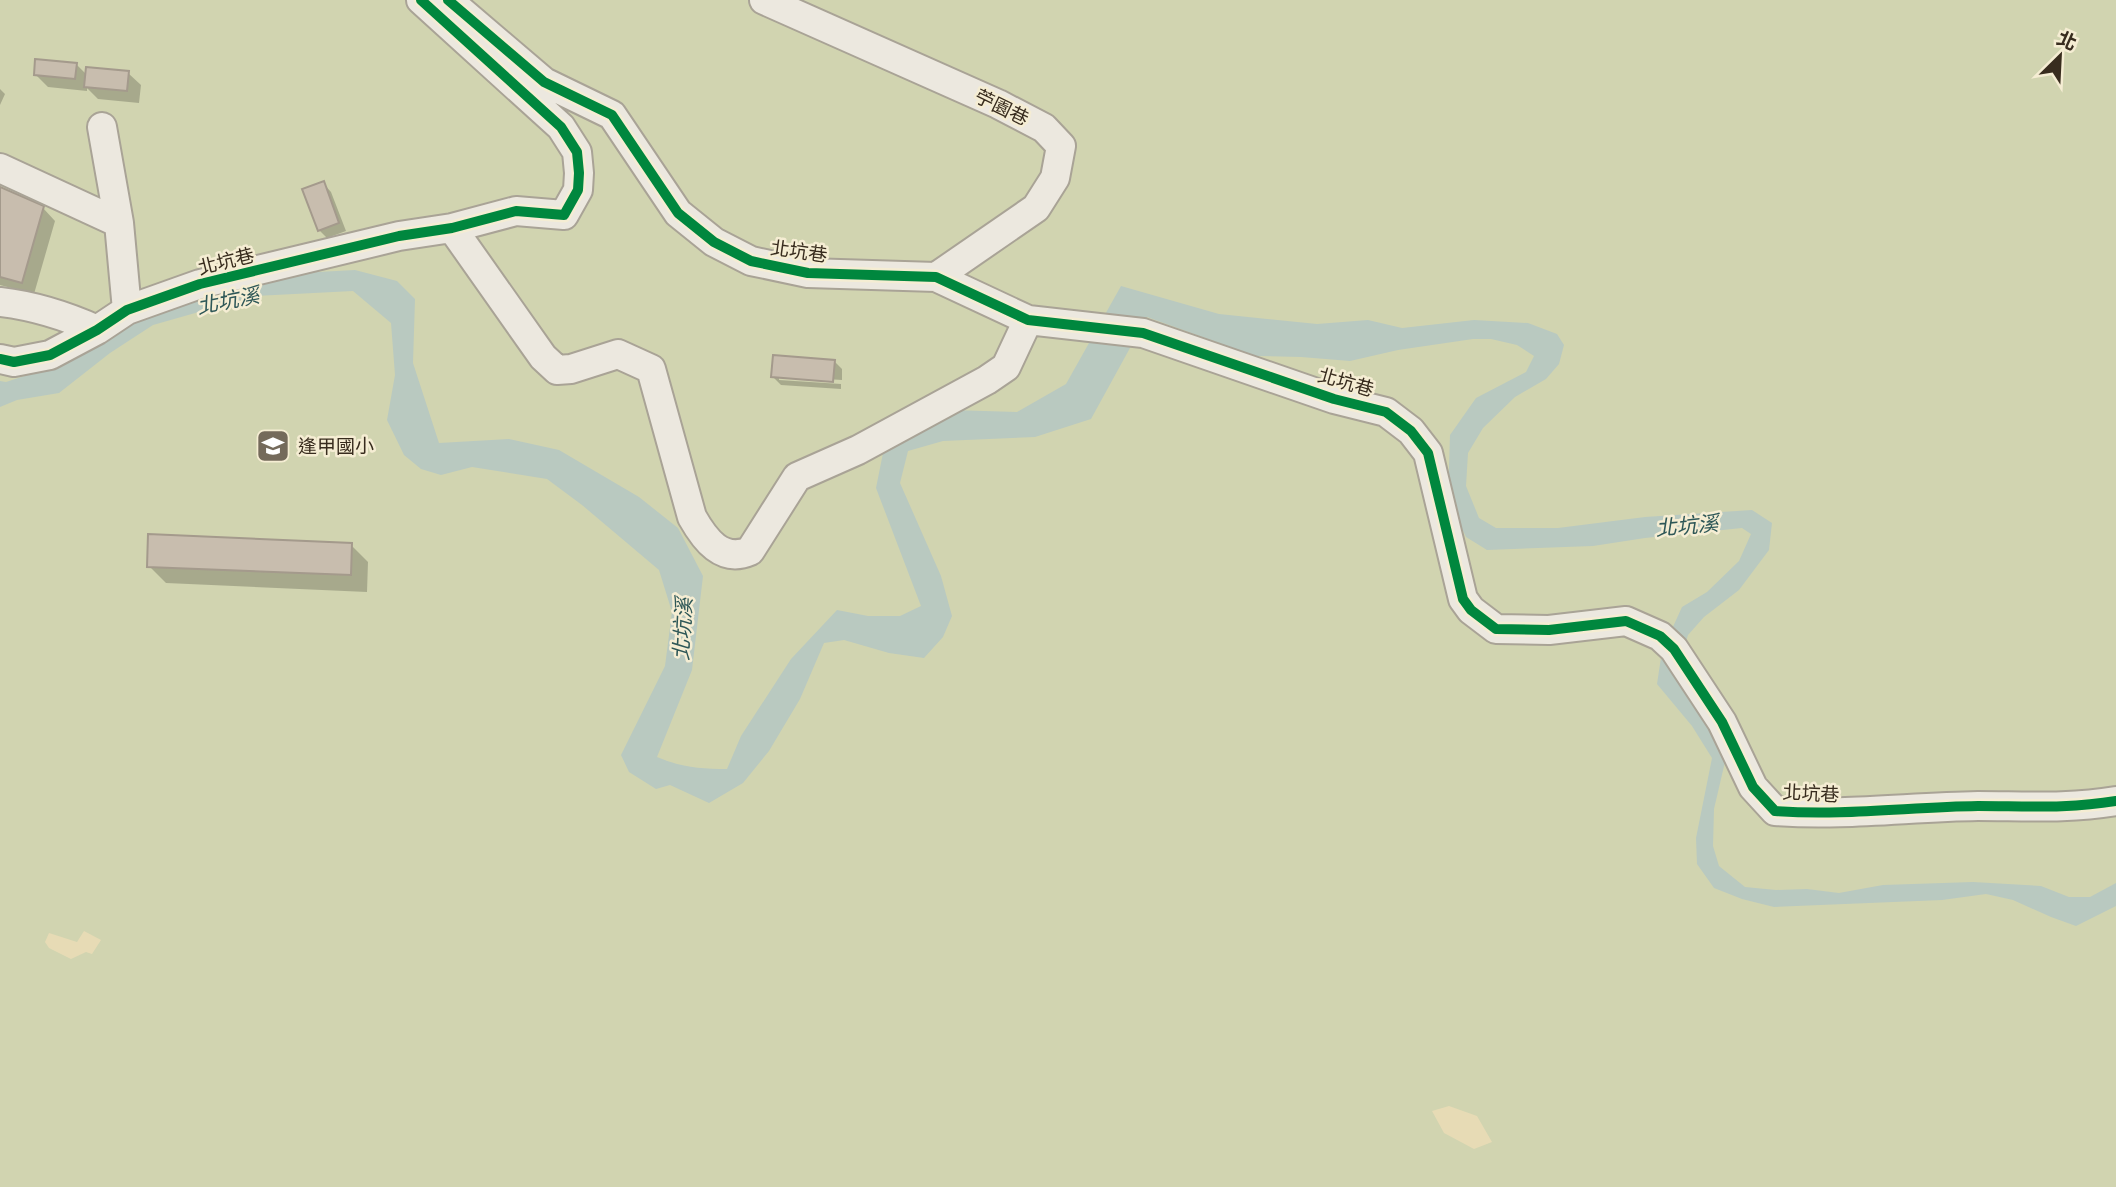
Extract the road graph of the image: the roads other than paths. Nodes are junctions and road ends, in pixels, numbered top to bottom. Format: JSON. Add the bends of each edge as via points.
{"nodes":[{"id":1,"x":421,"y":0,"type":"edge"},
{"id":2,"x":448,"y":0,"type":"edge"},
{"id":3,"x":764,"y":0,"type":"edge"},
{"id":4,"x":102,"y":127,"type":"dead end"},
{"id":5,"x":0,"y":168,"type":"edge"},
{"id":6,"x":119,"y":223,"type":"junction"},
{"id":7,"x":452,"y":228,"type":"junction"},
{"id":8,"x":936,"y":277,"type":"junction"},
{"id":9,"x":0,"y":302,"type":"edge"},
{"id":10,"x":127,"y":310,"type":"junction"},
{"id":11,"x":1028,"y":320,"type":"junction"},
{"id":12,"x":97,"y":330,"type":"junction"},
{"id":13,"x":0,"y":359,"type":"edge"},
{"id":14,"x":2116,"y":801,"type":"edge"}],
"edges":[{"from":1,"to":7,"type":"street","name":"北坑巷","via":[[561,127],[577,152],[578,190],[564,215],[516,211]]},
{"from":2,"to":8,"type":"street","name":"北坑巷","via":[[544,82],[612,115],[678,212],[714,242],[751,261],[808,273]]},
{"from":3,"to":8,"type":"street","name":"苧園巷","via":[[998,104],[1044,128],[1061,146],[1055,178],[1036,208]]},
{"from":4,"to":6,"type":"street"},
{"from":5,"to":6,"type":"street"},
{"from":6,"to":10,"type":"street"},
{"from":7,"to":10,"type":"street","name":"北坑巷","via":[[399,236],[200,284]]},
{"from":7,"to":11,"type":"street","via":[[543,357],[557,370],[618,354],[652,369],[692,517],[703,537],[723,553],[750,551],[797,477],[858,450],[1006,367]]},
{"from":8,"to":11,"type":"street","name":"北坑巷"},
{"from":9,"to":12,"type":"street","via":[[30,306]]},
{"from":10,"to":12,"type":"street","name":"北坑巷"},
{"from":11,"to":14,"type":"street","name":"北坑巷","via":[[1143,333],[1334,399],[1386,412],[1411,431],[1428,453],[1463,599],[1471,610],[1496,629],[1549,630],[1626,621],[1667,643],[1722,722],[1753,786],[1775,811],[2056,808]]},
{"from":12,"to":13,"type":"street","name":"北坑巷","via":[[50,355],[14,362]]}]}
